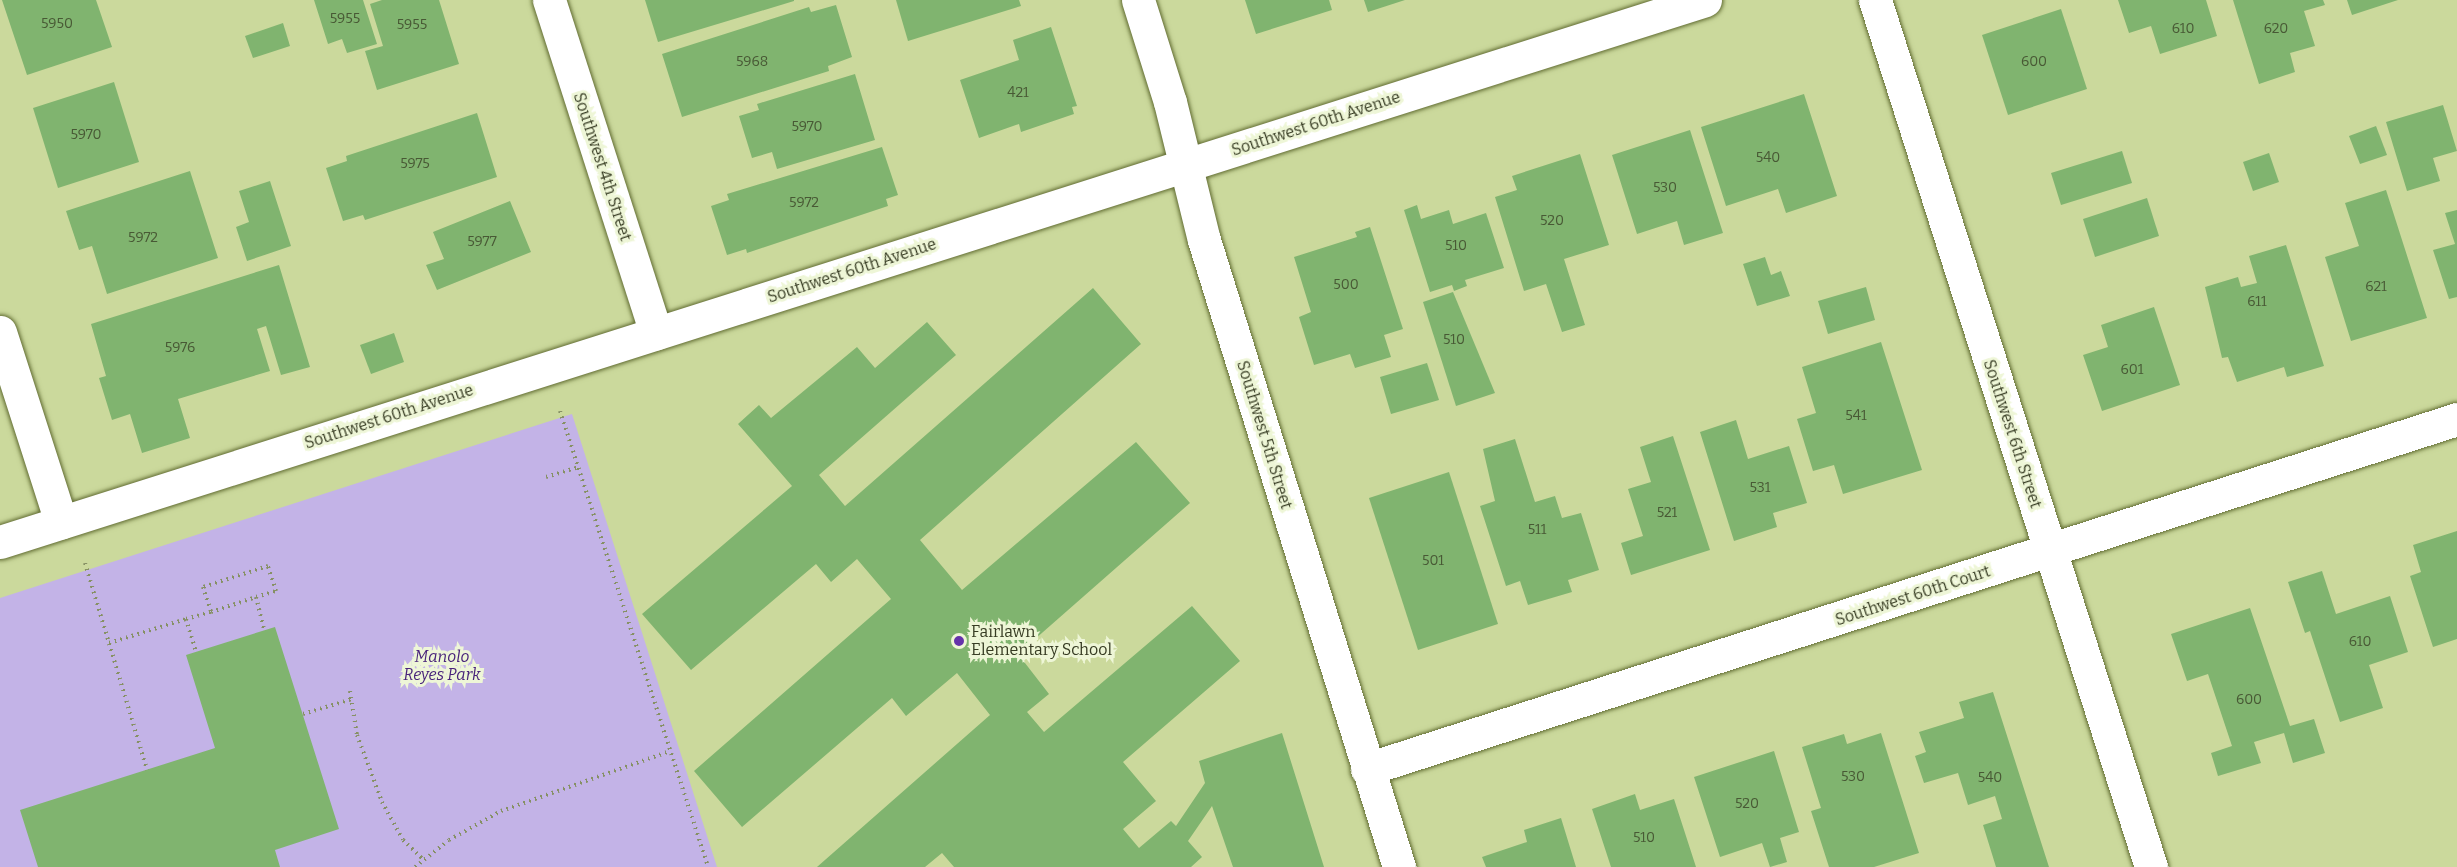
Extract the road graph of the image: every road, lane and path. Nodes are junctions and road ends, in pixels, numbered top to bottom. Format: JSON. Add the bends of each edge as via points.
{"nodes":[{"id":1,"x":549,"y":0,"type":"edge"},
{"id":2,"x":1138,"y":0,"type":"edge"},
{"id":3,"x":1705,"y":0,"type":"edge"},
{"id":4,"x":1875,"y":0,"type":"edge"},
{"id":5,"x":1641,"y":10,"type":"edge"},
{"id":6,"x":1185,"y":166,"type":"junction"},
{"id":7,"x":0,"y":332,"type":"edge"},
{"id":8,"x":656,"y":333,"type":"junction"},
{"id":9,"x":560,"y":411,"type":"dead end"},
{"id":10,"x":2457,"y":419,"type":"edge"},
{"id":11,"x":578,"y":467,"type":"junction"},
{"id":12,"x":546,"y":477,"type":"dead end"},
{"id":13,"x":61,"y":522,"type":"junction"},
{"id":14,"x":0,"y":542,"type":"edge"},
{"id":15,"x":2049,"y":552,"type":"junction"},
{"id":16,"x":85,"y":563,"type":"dead end"},
{"id":17,"x":256,"y":597,"type":"junction"},
{"id":18,"x":211,"y":612,"type":"junction"},
{"id":19,"x":186,"y":620,"type":"junction"},
{"id":20,"x":264,"y":630,"type":"dead end"},
{"id":21,"x":109,"y":643,"type":"junction"},
{"id":22,"x":196,"y":652,"type":"dead end"},
{"id":23,"x":350,"y":691,"type":"dead end"},
{"id":24,"x":352,"y":699,"type":"junction"},
{"id":25,"x":303,"y":714,"type":"dead end"},
{"id":26,"x":670,"y":751,"type":"junction"},
{"id":27,"x":1367,"y":769,"type":"junction"},
{"id":28,"x":147,"y":770,"type":"dead end"},
{"id":29,"x":424,"y":860,"type":"junction"},
{"id":30,"x":415,"y":867,"type":"edge"},
{"id":31,"x":708,"y":867,"type":"edge"},
{"id":32,"x":1399,"y":867,"type":"edge"},
{"id":33,"x":2151,"y":867,"type":"edge"}],
"edges":[{"from":1,"to":8,"type":"street","name":"Southwest 4th Street"},
{"from":2,"to":6,"type":"street","name":"Southwest 5th Street"},
{"from":3,"to":5,"type":"street","name":"Southwest 60th Avenue"},
{"from":4,"to":15,"type":"street","name":"Southwest 6th Street"},
{"from":5,"to":6,"type":"street","name":"Southwest 60th Avenue"},
{"from":6,"to":8,"type":"street","name":"Southwest 60th Avenue"},
{"from":6,"to":27,"type":"street","name":"Southwest 5th Street"},
{"from":7,"to":13,"type":"street"},
{"from":8,"to":13,"type":"street","name":"Southwest 60th Avenue"},
{"from":9,"to":11,"type":"path"},
{"from":10,"to":15,"type":"street","name":"Southwest 60th Court"},
{"from":11,"to":12,"type":"path"},
{"from":11,"to":26,"type":"path"},
{"from":13,"to":14,"type":"street","name":"Southwest 60th Avenue"},
{"from":15,"to":27,"type":"street","name":"Southwest 60th Court"},
{"from":15,"to":33,"type":"street","name":"Southwest 6th Street"},
{"from":16,"to":21,"type":"path"},
{"from":17,"to":18,"type":"path"},
{"from":17,"to":18,"type":"path","via":[[276,591],[268,566],[203,587]]},
{"from":17,"to":20,"type":"path"},
{"from":18,"to":19,"type":"path"},
{"from":19,"to":21,"type":"path"},
{"from":19,"to":22,"type":"path"},
{"from":21,"to":28,"type":"path"},
{"from":23,"to":24,"type":"path"},
{"from":24,"to":25,"type":"path"},
{"from":24,"to":29,"type":"path","via":[[357,735],[382,802],[402,840]]},
{"from":26,"to":29,"type":"path","via":[[501,811]]},
{"from":26,"to":31,"type":"path"},
{"from":27,"to":32,"type":"street","name":"Southwest 5th Street"},
{"from":29,"to":30,"type":"path"}]}
